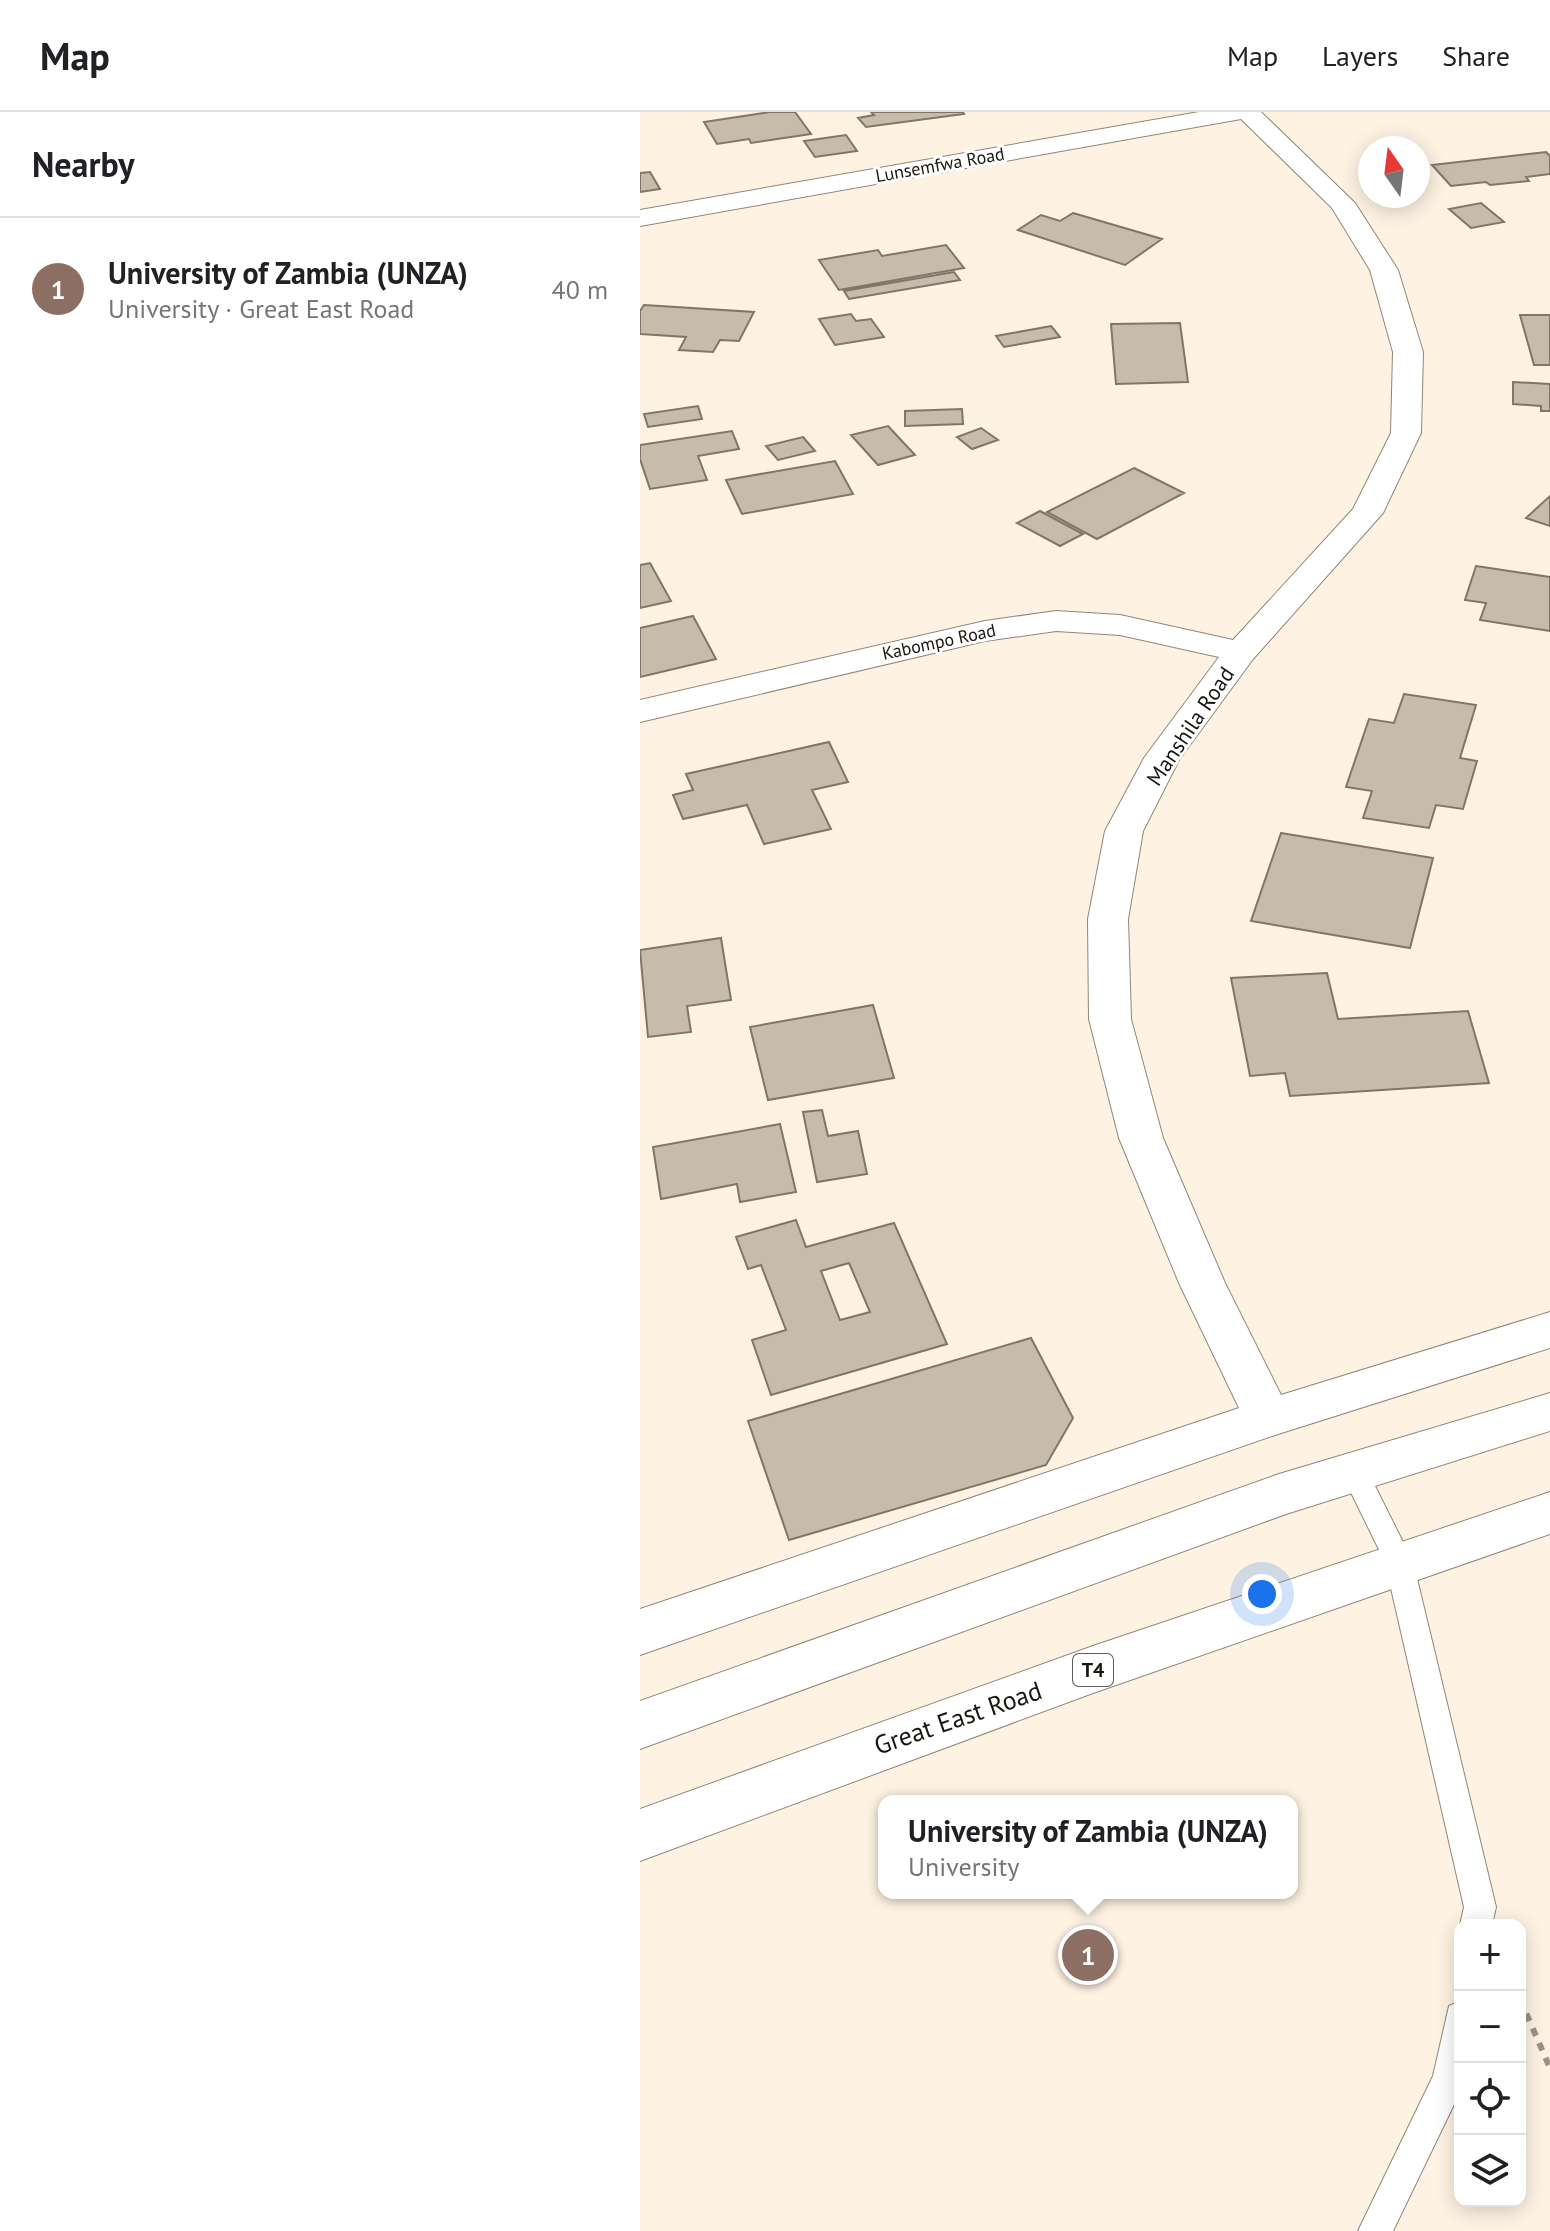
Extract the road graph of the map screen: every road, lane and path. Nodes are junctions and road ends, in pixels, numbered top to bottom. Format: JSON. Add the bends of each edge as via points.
{"nodes":[{"id":1,"x":1241,"y":112,"type":"edge"},
{"id":2,"x":1247,"y":112,"type":"edge"},
{"id":3,"x":640,"y":218,"type":"edge"},
{"id":4,"x":1241,"y":652,"type":"junction"},
{"id":5,"x":640,"y":711,"type":"edge"},
{"id":6,"x":1550,"y":1330,"type":"edge"},
{"id":7,"x":1550,"y":1412,"type":"edge"},
{"id":8,"x":1268,"y":1418,"type":"junction"},
{"id":9,"x":1354,"y":1472,"type":"junction"},
{"id":10,"x":1550,"y":1513,"type":"edge"},
{"id":11,"x":1399,"y":1562,"type":"junction"},
{"id":12,"x":640,"y":1632,"type":"edge"},
{"id":13,"x":640,"y":1725,"type":"edge"},
{"id":14,"x":640,"y":1835,"type":"edge"},
{"id":15,"x":1477,"y":1919,"type":"edge"},
{"id":16,"x":1526,"y":2013,"type":"edge"},
{"id":17,"x":1454,"y":2051,"type":"edge"},
{"id":18,"x":1550,"y":2068,"type":"edge"},
{"id":19,"x":1375,"y":2231,"type":"edge"}],
"edges":[{"from":1,"to":3,"type":"street","name":"Lunsemfwa Road"},
{"from":2,"to":4,"type":"street","name":"Manshila Road","via":[[1342,203],[1384,270],[1408,352],[1406,433],[1367,513]]},
{"from":4,"to":5,"type":"street","name":"Kabompo Road","via":[[1120,625],[1056,621],[985,631]]},
{"from":4,"to":8,"type":"street","name":"Manshila Road","via":[[1162,758],[1124,831],[1108,919],[1110,1019],[1141,1138],[1202,1283]]},
{"from":6,"to":8,"type":"street"},
{"from":7,"to":9,"type":"street"},
{"from":8,"to":12,"type":"street"},
{"from":9,"to":11,"type":"lane"},
{"from":9,"to":13,"type":"street"},
{"from":10,"to":11,"type":"street","name":"Great East Road","number":"T4"},
{"from":11,"to":14,"type":"street","name":"Great East Road","number":"T4"},
{"from":11,"to":15,"type":"lane","via":[[1480,1907]]},
{"from":16,"to":18,"type":"path"},
{"from":17,"to":19,"type":"lane","via":[[1449,2079]]}]}
